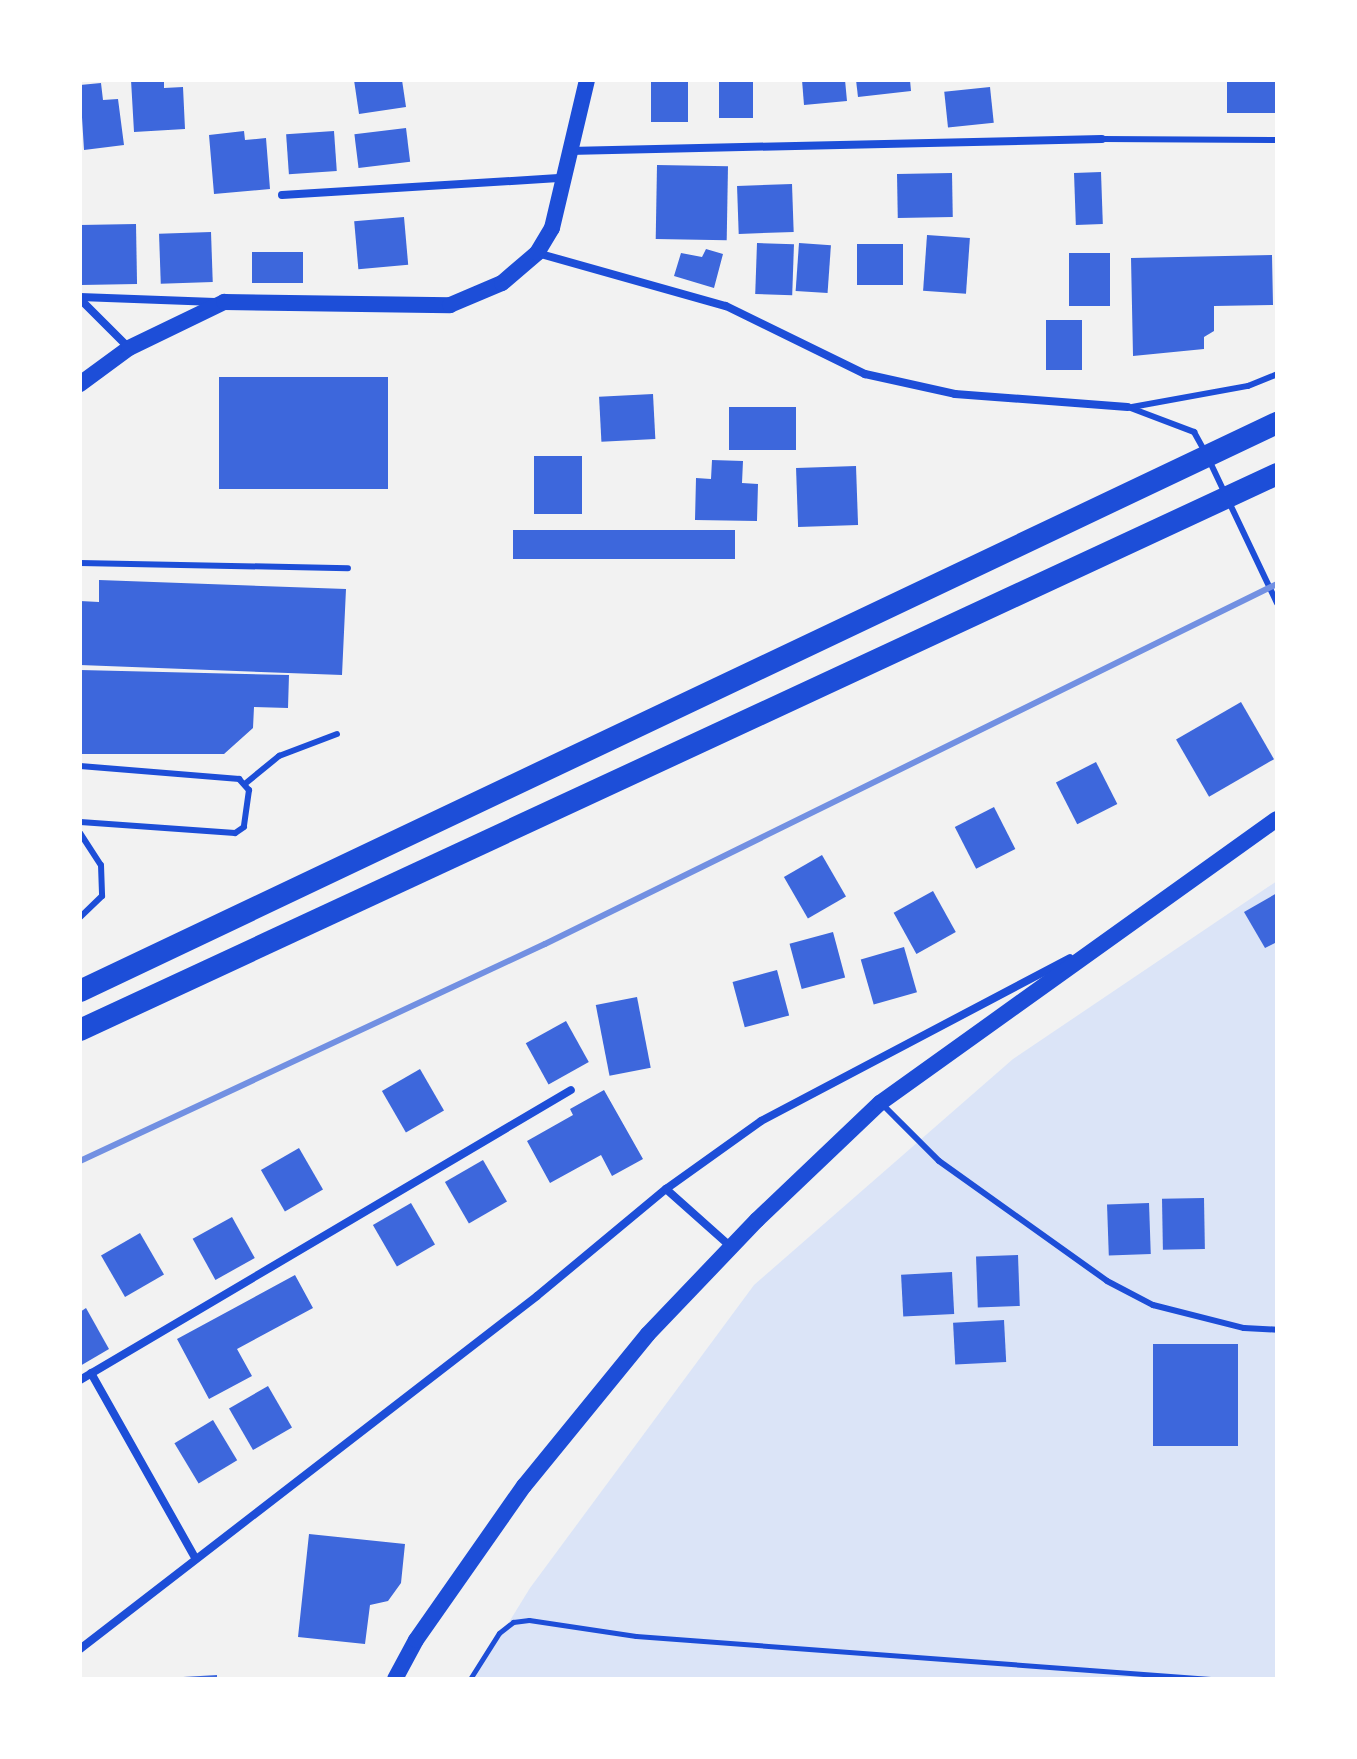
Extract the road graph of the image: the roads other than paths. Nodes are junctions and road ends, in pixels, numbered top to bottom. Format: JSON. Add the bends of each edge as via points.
{"nodes":[{"id":1,"x":587,"y":80,"type":"edge"},
{"id":2,"x":1102,"y":139,"type":"joint"},
{"id":3,"x":1277,"y":140,"type":"edge"},
{"id":4,"x":568,"y":151,"type":"junction"},
{"id":5,"x":562,"y":178,"type":"junction"},
{"id":6,"x":282,"y":195,"type":"dead end"},
{"id":7,"x":537,"y":253,"type":"junction"},
{"id":8,"x":80,"y":298,"type":"edge"},
{"id":9,"x":224,"y":302,"type":"junction"},
{"id":10,"x":129,"y":348,"type":"junction"},
{"id":11,"x":1277,"y":374,"type":"edge"},
{"id":12,"x":80,"y":384,"type":"edge"},
{"id":13,"x":1128,"y":407,"type":"junction"},
{"id":14,"x":1277,"y":423,"type":"edge"},
{"id":15,"x":1277,"y":474,"type":"edge"},
{"id":16,"x":80,"y":563,"type":"edge"},
{"id":17,"x":348,"y":568,"type":"dead end"},
{"id":18,"x":1277,"y":603,"type":"edge"},
{"id":19,"x":337,"y":734,"type":"dead end"},
{"id":20,"x":80,"y":766,"type":"edge"},
{"id":21,"x":246,"y":783,"type":"junction"},
{"id":22,"x":1277,"y":819,"type":"edge"},
{"id":23,"x":80,"y":822,"type":"edge"},
{"id":24,"x":80,"y":833,"type":"edge"},
{"id":25,"x":80,"y":917,"type":"edge"},
{"id":26,"x":1092,"y":947,"type":"junction"},
{"id":27,"x":80,"y":991,"type":"edge"},
{"id":28,"x":80,"y":1030,"type":"edge"},
{"id":29,"x":571,"y":1090,"type":"dead end"},
{"id":30,"x":880,"y":1103,"type":"junction"},
{"id":31,"x":666,"y":1189,"type":"junction"},
{"id":32,"x":731,"y":1247,"type":"junction"},
{"id":33,"x":1277,"y":1330,"type":"edge"},
{"id":34,"x":91,"y":1373,"type":"junction"},
{"id":35,"x":80,"y":1380,"type":"edge"},
{"id":36,"x":194,"y":1556,"type":"junction"},
{"id":37,"x":80,"y":1649,"type":"edge"},
{"id":38,"x":395,"y":1679,"type":"edge"}],
"edges":[{"from":1,"to":4,"type":"main road"},
{"from":2,"to":3,"type":"lane"},
{"from":2,"to":4,"type":"street"},
{"from":4,"to":5,"type":"main road"},
{"from":5,"to":6,"type":"street"},
{"from":5,"to":7,"type":"main road","via":[[552,228]]},
{"from":7,"to":9,"type":"main road","via":[[479,297],[450,305]]},
{"from":7,"to":13,"type":"street","via":[[726,306],[865,374],[955,394]]},
{"from":8,"to":9,"type":"street"},
{"from":8,"to":10,"type":"street"},
{"from":9,"to":10,"type":"main road"},
{"from":10,"to":12,"type":"main road"},
{"from":11,"to":13,"type":"lane","via":[[1248,386]]},
{"from":13,"to":18,"type":"lane","via":[[1194,432],[1244,524]]},
{"from":14,"to":27,"type":"highway"},
{"from":15,"to":28,"type":"highway"},
{"from":16,"to":17,"type":"lane"},
{"from":19,"to":21,"type":"lane","via":[[279,756]]},
{"from":20,"to":21,"type":"lane"},
{"from":21,"to":23,"type":"lane","via":[[244,827],[235,833]]},
{"from":22,"to":26,"type":"main road"},
{"from":24,"to":25,"type":"lane","via":[[101,865],[102,896]]},
{"from":26,"to":30,"type":"main road"},
{"from":26,"to":31,"type":"street","via":[[761,1121]]},
{"from":29,"to":34,"type":"street"},
{"from":30,"to":32,"type":"main road"},
{"from":30,"to":33,"type":"lane","via":[[939,1161],[1107,1281],[1153,1305],[1244,1328]]},
{"from":31,"to":32,"type":"street"},
{"from":31,"to":36,"type":"street","via":[[537,1296]]},
{"from":32,"to":38,"type":"main road","via":[[648,1334],[524,1486],[416,1640]]},
{"from":34,"to":35,"type":"street"},
{"from":34,"to":36,"type":"street"},
{"from":36,"to":37,"type":"street"}]}
